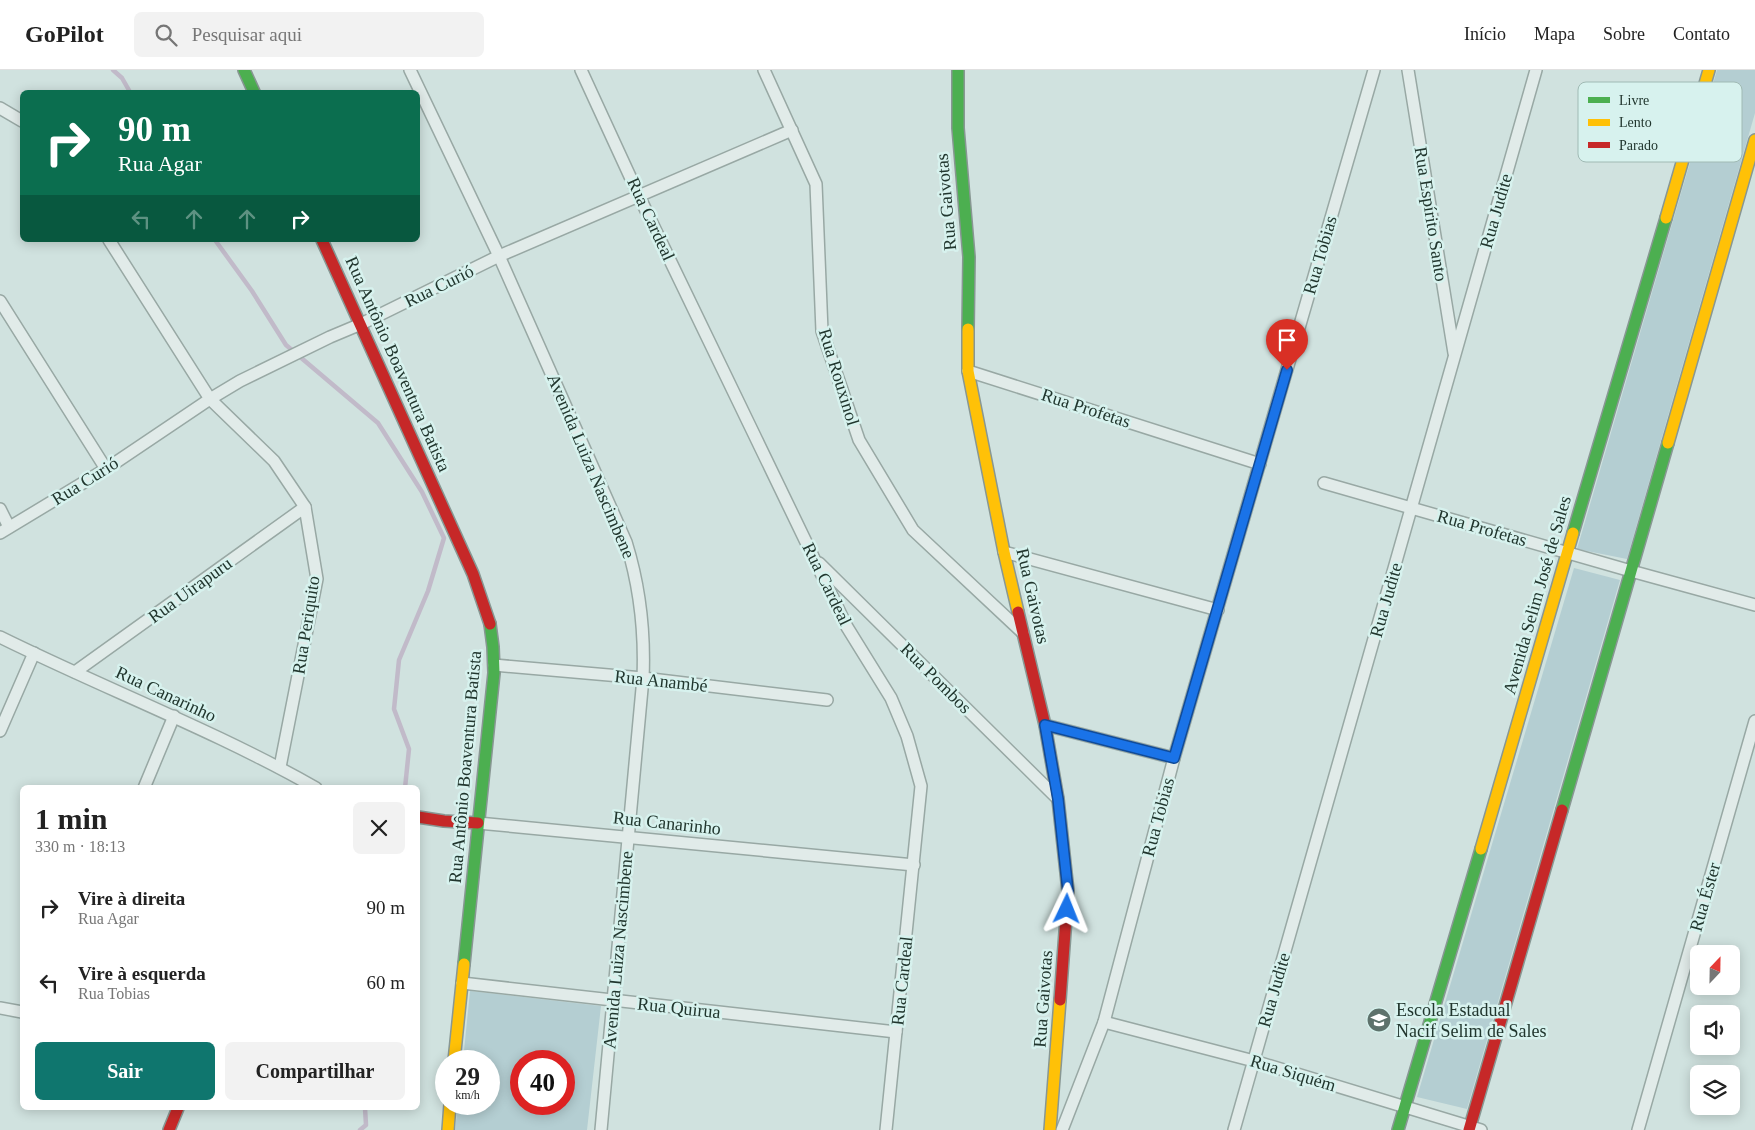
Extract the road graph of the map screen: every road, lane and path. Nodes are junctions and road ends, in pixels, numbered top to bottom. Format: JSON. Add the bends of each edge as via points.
{"nodes":[{"id":1,"x":244,"y":70,"type":"edge"},
{"id":2,"x":410,"y":70,"type":"edge"},
{"id":3,"x":581,"y":70,"type":"edge"},
{"id":4,"x":764,"y":70,"type":"edge"},
{"id":5,"x":958,"y":70,"type":"edge"},
{"id":6,"x":1374,"y":70,"type":"edge"},
{"id":7,"x":1408,"y":70,"type":"edge"},
{"id":8,"x":1536,"y":70,"type":"edge"},
{"id":9,"x":1709,"y":70,"type":"edge"},
{"id":10,"x":1705,"y":82,"type":"edge"},
{"id":11,"x":253,"y":90,"type":"edge"},
{"id":12,"x":420,"y":90,"type":"edge"},
{"id":13,"x":420,"y":91,"type":"edge"},
{"id":14,"x":0,"y":108,"type":"edge"},
{"id":15,"x":20,"y":120,"type":"edge"},
{"id":16,"x":792,"y":130,"type":"junction"},
{"id":17,"x":1755,"y":140,"type":"edge"},
{"id":18,"x":1682,"y":162,"type":"edge"},
{"id":19,"x":639,"y":196,"type":"junction"},
{"id":20,"x":110,"y":242,"type":"edge"},
{"id":21,"x":323,"y":242,"type":"edge"},
{"id":22,"x":499,"y":256,"type":"junction"},
{"id":23,"x":0,"y":302,"type":"edge"},
{"id":24,"x":361,"y":324,"type":"junction"},
{"id":25,"x":1455,"y":357,"type":"junction"},
{"id":26,"x":968,"y":371,"type":"junction"},
{"id":27,"x":210,"y":399,"type":"junction"},
{"id":28,"x":1260,"y":464,"type":"junction"},
{"id":29,"x":106,"y":469,"type":"junction"},
{"id":30,"x":1324,"y":483,"type":"dead end"},
{"id":31,"x":304,"y":507,"type":"junction"},
{"id":32,"x":1412,"y":508,"type":"junction"},
{"id":33,"x":0,"y":509,"type":"edge"},
{"id":34,"x":4,"y":530,"type":"edge"},
{"id":35,"x":1004,"y":552,"type":"junction"},
{"id":36,"x":1568,"y":552,"type":"junction"},
{"id":37,"x":814,"y":558,"type":"junction"},
{"id":38,"x":1631,"y":571,"type":"junction"},
{"id":39,"x":1755,"y":605,"type":"edge"},
{"id":40,"x":1218,"y":610,"type":"junction"},
{"id":41,"x":1023,"y":633,"type":"junction"},
{"id":42,"x":0,"y":637,"type":"edge"},
{"id":43,"x":34,"y":653,"type":"junction"},
{"id":44,"x":494,"y":665,"type":"junction"},
{"id":45,"x":75,"y":672,"type":"junction"},
{"id":46,"x":643,"y":678,"type":"junction"},
{"id":47,"x":827,"y":700,"type":"dead end"},
{"id":48,"x":174,"y":716,"type":"junction"},
{"id":49,"x":1755,"y":721,"type":"edge"},
{"id":50,"x":1045,"y":725,"type":"junction"},
{"id":51,"x":0,"y":732,"type":"edge"},
{"id":52,"x":1174,"y":758,"type":"junction"},
{"id":53,"x":280,"y":767,"type":"junction"},
{"id":54,"x":145,"y":785,"type":"edge"},
{"id":55,"x":311,"y":785,"type":"edge"},
{"id":56,"x":1058,"y":799,"type":"junction"},
{"id":57,"x":420,"y":817,"type":"edge"},
{"id":58,"x":478,"y":823,"type":"junction"},
{"id":59,"x":629,"y":836,"type":"junction"},
{"id":60,"x":914,"y":866,"type":"junction"},
{"id":61,"x":462,"y":983,"type":"junction"},
{"id":62,"x":613,"y":1000,"type":"junction"},
{"id":63,"x":0,"y":1008,"type":"edge"},
{"id":64,"x":20,"y":1012,"type":"edge"},
{"id":65,"x":1104,"y":1022,"type":"junction"},
{"id":66,"x":896,"y":1032,"type":"junction"},
{"id":67,"x":455,"y":1050,"type":"edge"},
{"id":68,"x":1254,"y":1061,"type":"junction"},
{"id":69,"x":1404,"y":1107,"type":"junction"},
{"id":70,"x":177,"y":1110,"type":"edge"},
{"id":71,"x":449,"y":1115,"type":"edge"},
{"id":72,"x":1473,"y":1129,"type":"edge"},
{"id":73,"x":169,"y":1130,"type":"edge"},
{"id":74,"x":448,"y":1130,"type":"edge"},
{"id":75,"x":601,"y":1130,"type":"edge"},
{"id":76,"x":886,"y":1130,"type":"edge"},
{"id":77,"x":1050,"y":1130,"type":"edge"},
{"id":78,"x":1062,"y":1130,"type":"edge"},
{"id":79,"x":1234,"y":1130,"type":"edge"},
{"id":80,"x":1398,"y":1130,"type":"edge"},
{"id":81,"x":1638,"y":1130,"type":"edge"}],
"edges":[{"from":1,"to":11,"type":"main road"},
{"from":2,"to":12,"type":"street","name":"Avenida Luiza Nascimbene"},
{"from":3,"to":19,"type":"street","name":"Rua Cardeal"},
{"from":4,"to":16,"type":"street","name":"Rua Rouxinol"},
{"from":5,"to":26,"type":"main road","name":"Rua Gaivotas","via":[[958,128],[968,257]]},
{"from":6,"to":28,"type":"street","name":"Rua Tobias"},
{"from":7,"to":25,"type":"street","name":"Rua Espírito Santo"},
{"from":8,"to":25,"type":"street","name":"Rua Judite"},
{"from":9,"to":10,"type":"main road","name":"Avenida Selim José de Sales"},
{"from":13,"to":22,"type":"street","name":"Avenida Luiza Nascimbene"},
{"from":14,"to":15,"type":"street"},
{"from":16,"to":19,"type":"street","name":"Rua Curió"},
{"from":16,"to":41,"type":"street","name":"Rua Rouxinol","via":[[816,184],[822,331],[858,440],[912,530]]},
{"from":17,"to":38,"type":"main road"},
{"from":18,"to":36,"type":"main road","name":"Avenida Selim José de Sales"},
{"from":19,"to":22,"type":"street","name":"Rua Curió"},
{"from":19,"to":37,"type":"street","name":"Rua Cardeal"},
{"from":20,"to":27,"type":"street","name":"Rua Periquito"},
{"from":21,"to":24,"type":"main road","name":"Rua Antônio Boaventura Batista"},
{"from":22,"to":24,"type":"street","name":"Rua Curió"},
{"from":22,"to":46,"type":"street","name":"Avenida Luiza Nascimbene","via":[[626,542],[641,610]]},
{"from":23,"to":29,"type":"street"},
{"from":24,"to":27,"type":"street","name":"Rua Curió","via":[[240,381]]},
{"from":24,"to":44,"type":"main road","name":"Rua Antônio Boaventura Batista","via":[[473,574],[490,625]]},
{"from":25,"to":32,"type":"street","name":"Rua Judite"},
{"from":26,"to":28,"type":"street","name":"Rua Profetas"},
{"from":26,"to":35,"type":"main road","name":"Rua Gaivotas"},
{"from":27,"to":29,"type":"street","name":"Rua Curió"},
{"from":27,"to":31,"type":"street","name":"Rua Periquito","via":[[274,461]]},
{"from":28,"to":40,"type":"street","name":"Rua Tobias"},
{"from":29,"to":34,"type":"street","name":"Rua Curió"},
{"from":30,"to":32,"type":"street","name":"Rua Profetas"},
{"from":31,"to":45,"type":"street","name":"Rua Uirapuru"},
{"from":31,"to":53,"type":"street","name":"Rua Periquito","via":[[317,579]]},
{"from":32,"to":36,"type":"street","name":"Rua Profetas"},
{"from":32,"to":68,"type":"street","name":"Rua Judite"},
{"from":33,"to":34,"type":"street"},
{"from":35,"to":40,"type":"street"},
{"from":35,"to":41,"type":"main road","name":"Rua Gaivotas"},
{"from":36,"to":38,"type":"street","name":"Rua Profetas"},
{"from":36,"to":69,"type":"main road","name":"Avenida Selim José de Sales"},
{"from":37,"to":56,"type":"street","name":"Rua Pombos"},
{"from":37,"to":60,"type":"street","name":"Rua Cardeal","via":[[847,627],[891,698],[907,736],[921,786]]},
{"from":38,"to":39,"type":"street","name":"Rua Profetas"},
{"from":38,"to":72,"type":"main road"},
{"from":40,"to":52,"type":"street","name":"Rua Tobias"},
{"from":41,"to":50,"type":"main road","name":"Rua Gaivotas"},
{"from":42,"to":43,"type":"street","name":"Rua Canarinho"},
{"from":43,"to":45,"type":"street","name":"Rua Canarinho"},
{"from":43,"to":51,"type":"street"},
{"from":44,"to":46,"type":"street","name":"Rua Anambé"},
{"from":44,"to":58,"type":"main road","name":"Rua Antônio Boaventura Batista"},
{"from":45,"to":48,"type":"street","name":"Rua Canarinho"},
{"from":46,"to":47,"type":"street","name":"Rua Anambé"},
{"from":46,"to":59,"type":"street","name":"Avenida Luiza Nascimbene"},
{"from":48,"to":53,"type":"street","name":"Rua Canarinho"},
{"from":48,"to":54,"type":"street"},
{"from":49,"to":81,"type":"street","name":"Rua Éster"},
{"from":50,"to":52,"type":"street"},
{"from":50,"to":56,"type":"main road","name":"Rua Gaivotas"},
{"from":52,"to":65,"type":"street","name":"Rua Tobias"},
{"from":53,"to":55,"type":"street","name":"Rua Canarinho"},
{"from":56,"to":77,"type":"main road","name":"Rua Gaivotas","via":[[1068,891]]},
{"from":57,"to":58,"type":"main road","name":"Rua Canarinho"},
{"from":58,"to":59,"type":"street","name":"Rua Canarinho"},
{"from":58,"to":61,"type":"main road","name":"Rua Antônio Boaventura Batista"},
{"from":59,"to":60,"type":"street","name":"Rua Canarinho"},
{"from":59,"to":62,"type":"street","name":"Avenida Luiza Nascimbene"},
{"from":60,"to":66,"type":"street","name":"Rua Cardeal"},
{"from":61,"to":62,"type":"street","name":"Rua Quirua"},
{"from":61,"to":67,"type":"main road","name":"Rua Antônio Boaventura Batista"},
{"from":62,"to":66,"type":"street","name":"Rua Quirua"},
{"from":62,"to":75,"type":"street","name":"Avenida Luiza Nascimbene"},
{"from":63,"to":64,"type":"street"},
{"from":65,"to":68,"type":"street","name":"Rua Siquém"},
{"from":65,"to":78,"type":"street","name":"Rua Tobias"},
{"from":66,"to":76,"type":"street","name":"Rua Cardeal"},
{"from":68,"to":69,"type":"street","name":"Rua Siquém"},
{"from":68,"to":79,"type":"street","name":"Rua Judite"},
{"from":69,"to":72,"type":"street","name":"Rua Siquém"},
{"from":69,"to":80,"type":"main road","name":"Avenida Selim José de Sales"},
{"from":70,"to":73,"type":"main road"},
{"from":71,"to":74,"type":"main road"}]}
